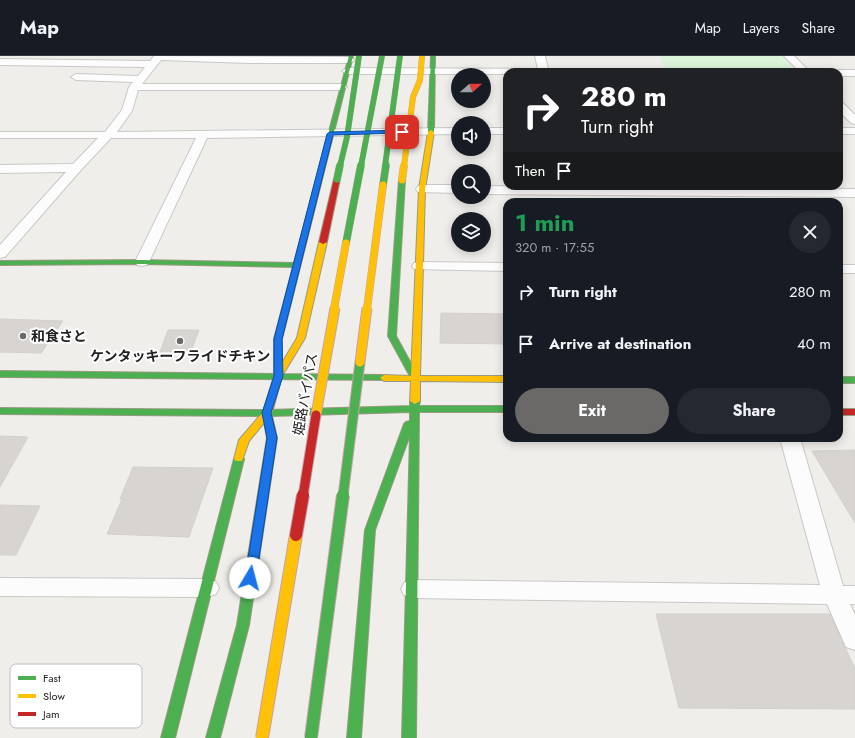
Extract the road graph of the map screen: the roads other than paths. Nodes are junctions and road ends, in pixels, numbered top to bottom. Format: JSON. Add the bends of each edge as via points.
{"nodes":[{"id":1,"x":93,"y":56,"type":"edge"},
{"id":2,"x":359,"y":56,"type":"edge"},
{"id":3,"x":368,"y":56,"type":"edge"},
{"id":4,"x":382,"y":56,"type":"edge"},
{"id":5,"x":400,"y":56,"type":"edge"},
{"id":6,"x":422,"y":56,"type":"edge"},
{"id":7,"x":433,"y":56,"type":"edge"},
{"id":8,"x":540,"y":56,"type":"edge"},
{"id":9,"x":790,"y":56,"type":"edge"},
{"id":10,"x":250,"y":58,"type":"edge"},
{"id":11,"x":350,"y":58,"type":"edge"},
{"id":12,"x":157,"y":59,"type":"edge"},
{"id":13,"x":651,"y":61,"type":"dead end"},
{"id":14,"x":0,"y":62,"type":"edge"},
{"id":15,"x":86,"y":63,"type":"junction"},
{"id":16,"x":412,"y":64,"type":"dead end"},
{"id":17,"x":543,"y":68,"type":"edge"},
{"id":18,"x":655,"y":68,"type":"edge"},
{"id":19,"x":801,"y":68,"type":"edge"},
{"id":20,"x":347,"y":71,"type":"junction"},
{"id":21,"x":434,"y":72,"type":"junction"},
{"id":22,"x":503,"y":72,"type":"edge"},
{"id":23,"x":843,"y":73,"type":"edge"},
{"id":24,"x":855,"y":73,"type":"edge"},
{"id":25,"x":76,"y":77,"type":"dead end"},
{"id":26,"x":137,"y":83,"type":"junction"},
{"id":27,"x":342,"y":87,"type":"junction"},
{"id":28,"x":353,"y":95,"type":"junction"},
{"id":29,"x":413,"y":97,"type":"junction"},
{"id":30,"x":843,"y":110,"type":"edge"},
{"id":31,"x":855,"y":121,"type":"edge"},
{"id":32,"x":491,"y":131,"type":"edge"},
{"id":33,"x":503,"y":131,"type":"edge"},
{"id":34,"x":843,"y":131,"type":"edge"},
{"id":35,"x":855,"y":131,"type":"edge"},
{"id":36,"x":431,"y":132,"type":"junction"},
{"id":37,"x":451,"y":132,"type":"edge"},
{"id":38,"x":330,"y":134,"type":"junction"},
{"id":39,"x":0,"y":135,"type":"edge"},
{"id":40,"x":108,"y":135,"type":"junction"},
{"id":41,"x":203,"y":135,"type":"junction"},
{"id":42,"x":76,"y":168,"type":"junction"},
{"id":43,"x":0,"y":169,"type":"edge"},
{"id":44,"x":422,"y":189,"type":"junction"},
{"id":45,"x":451,"y":190,"type":"edge"},
{"id":46,"x":491,"y":190,"type":"edge"},
{"id":47,"x":855,"y":192,"type":"edge"},
{"id":48,"x":714,"y":194,"type":"edge"},
{"id":49,"x":0,"y":254,"type":"edge"},
{"id":50,"x":142,"y":262,"type":"junction"},
{"id":51,"x":0,"y":263,"type":"edge"},
{"id":52,"x":297,"y":265,"type":"junction"},
{"id":53,"x":419,"y":266,"type":"junction"},
{"id":54,"x":503,"y":267,"type":"edge"},
{"id":55,"x":843,"y":269,"type":"edge"},
{"id":56,"x":855,"y":269,"type":"edge"},
{"id":57,"x":0,"y":374,"type":"edge"},
{"id":58,"x":278,"y":376,"type":"junction"},
{"id":59,"x":416,"y":379,"type":"junction"},
{"id":60,"x":503,"y":379,"type":"edge"},
{"id":61,"x":843,"y":380,"type":"edge"},
{"id":62,"x":855,"y":380,"type":"edge"},
{"id":63,"x":415,"y":408,"type":"junction"},
{"id":64,"x":503,"y":409,"type":"edge"},
{"id":65,"x":0,"y":411,"type":"edge"},
{"id":66,"x":843,"y":412,"type":"edge"},
{"id":67,"x":855,"y":412,"type":"edge"},
{"id":68,"x":267,"y":413,"type":"junction"},
{"id":69,"x":791,"y":442,"type":"edge"},
{"id":70,"x":0,"y":587,"type":"edge"},
{"id":71,"x":208,"y":588,"type":"junction"},
{"id":72,"x":412,"y":589,"type":"junction"},
{"id":73,"x":844,"y":596,"type":"edge"},
{"id":74,"x":855,"y":640,"type":"edge"},
{"id":75,"x":168,"y":738,"type":"edge"},
{"id":76,"x":213,"y":738,"type":"edge"},
{"id":77,"x":262,"y":738,"type":"edge"},
{"id":78,"x":311,"y":738,"type":"edge"},
{"id":79,"x":354,"y":738,"type":"edge"},
{"id":80,"x":410,"y":738,"type":"edge"}],
"edges":[{"from":1,"to":15,"type":"street"},
{"from":2,"to":28,"type":"main road","bridge":true},
{"from":3,"to":28,"type":"main road","bridge":true,"via":[[364,72]]},
{"from":4,"to":77,"type":"main road","name":"姫路バイパス","bridge":true,"via":[[338,280]]},
{"from":5,"to":78,"type":"main road","bridge":true},
{"from":6,"to":29,"type":"main road","bridge":true,"via":[[420,80]]},
{"from":7,"to":21,"type":"main road"},
{"from":8,"to":17,"type":"street"},
{"from":9,"to":19,"type":"street"},
{"from":10,"to":11,"type":"street"},
{"from":10,"to":12,"type":"street"},
{"from":11,"to":20,"type":"main road"},
{"from":12,"to":15,"type":"street"},
{"from":12,"to":26,"type":"street"},
{"from":13,"to":18,"type":"street"},
{"from":14,"to":15,"type":"street"},
{"from":16,"to":29,"type":"main road"},
{"from":20,"to":21,"type":"street"},
{"from":20,"to":27,"type":"main road"},
{"from":21,"to":22,"type":"street"},
{"from":21,"to":36,"type":"main road"},
{"from":23,"to":24,"type":"street"},
{"from":25,"to":26,"type":"street"},
{"from":26,"to":27,"type":"street"},
{"from":26,"to":40,"type":"street","via":[[127,111]]},
{"from":27,"to":38,"type":"main road"},
{"from":28,"to":58,"type":"main road","bridge":true,"via":[[347,137],[301,338]]},
{"from":29,"to":59,"type":"main road","bridge":true,"via":[[402,180],[392,336]]},
{"from":30,"to":31,"type":"street"},
{"from":32,"to":33,"type":"street"},
{"from":34,"to":35,"type":"street"},
{"from":36,"to":37,"type":"street"},
{"from":36,"to":38,"type":"street"},
{"from":36,"to":44,"type":"main road"},
{"from":38,"to":41,"type":"street"},
{"from":38,"to":52,"type":"main road"},
{"from":39,"to":40,"type":"street"},
{"from":40,"to":41,"type":"street"},
{"from":40,"to":42,"type":"street"},
{"from":41,"to":50,"type":"street"},
{"from":42,"to":43,"type":"street"},
{"from":42,"to":49,"type":"street"},
{"from":44,"to":45,"type":"street"},
{"from":44,"to":53,"type":"main road"},
{"from":46,"to":48,"type":"street"},
{"from":47,"to":48,"type":"street"},
{"from":50,"to":51,"type":"main road"},
{"from":50,"to":52,"type":"main road"},
{"from":52,"to":58,"type":"main road","via":[[278,339]]},
{"from":53,"to":54,"type":"street"},
{"from":53,"to":59,"type":"main road"},
{"from":55,"to":56,"type":"street"},
{"from":57,"to":58,"type":"main road"},
{"from":58,"to":59,"type":"main road"},
{"from":58,"to":68,"type":"main road"},
{"from":59,"to":60,"type":"main road"},
{"from":59,"to":63,"type":"main road"},
{"from":61,"to":62,"type":"main road"},
{"from":63,"to":64,"type":"main road"},
{"from":63,"to":68,"type":"main road"},
{"from":63,"to":72,"type":"main road"},
{"from":63,"to":79,"type":"main road","via":[[370,530]]},
{"from":65,"to":68,"type":"main road"},
{"from":66,"to":67,"type":"main road"},
{"from":68,"to":71,"type":"main road","via":[[244,440]]},
{"from":68,"to":76,"type":"main road","via":[[272,438],[243,625]]},
{"from":69,"to":73,"type":"street"},
{"from":70,"to":71,"type":"street"},
{"from":71,"to":75,"type":"main road"},
{"from":72,"to":73,"type":"street"},
{"from":72,"to":80,"type":"main road"},
{"from":73,"to":74,"type":"street"}]}
